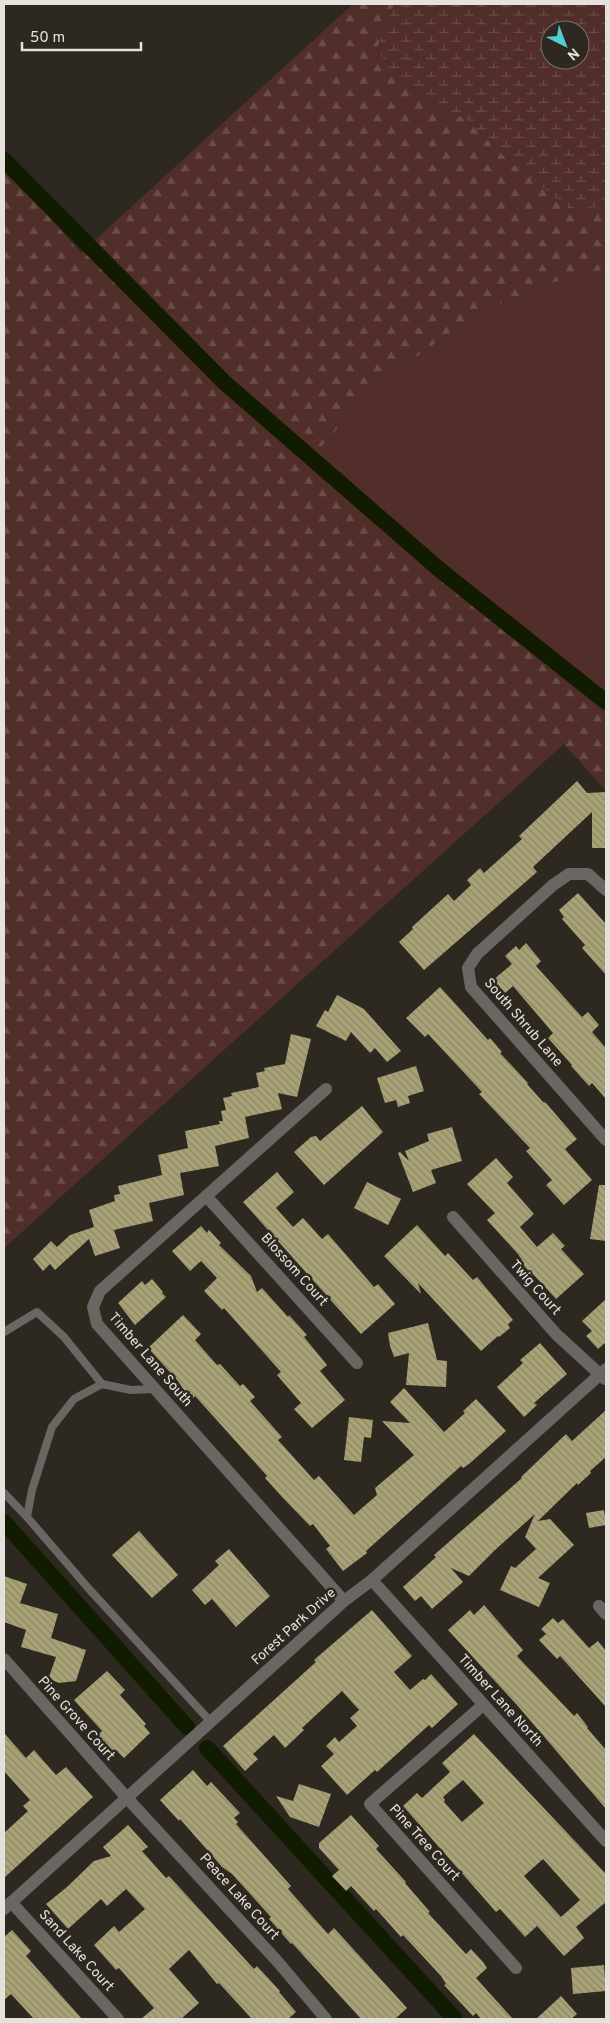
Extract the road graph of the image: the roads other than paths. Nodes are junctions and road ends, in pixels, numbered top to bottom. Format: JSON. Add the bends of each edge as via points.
{"nodes":[{"id":1,"x":606,"y":890,"type":"edge"},
{"id":2,"x":326,"y":1089,"type":"dead end"},
{"id":3,"x":606,"y":1140,"type":"edge"},
{"id":4,"x":207,"y":1197,"type":"junction"},
{"id":5,"x":453,"y":1217,"type":"dead end"},
{"id":6,"x":4,"y":1332,"type":"edge"},
{"id":7,"x":357,"y":1363,"type":"dead end"},
{"id":8,"x":604,"y":1374,"type":"edge"},
{"id":9,"x":102,"y":1384,"type":"junction"},
{"id":10,"x":155,"y":1389,"type":"junction"},
{"id":11,"x":4,"y":1493,"type":"edge"},
{"id":12,"x":27,"y":1517,"type":"junction"},
{"id":13,"x":372,"y":1580,"type":"junction"},
{"id":14,"x":344,"y":1601,"type":"junction"},
{"id":15,"x":4,"y":1659,"type":"edge"},
{"id":16,"x":483,"y":1705,"type":"junction"},
{"id":17,"x":211,"y":1722,"type":"junction"},
{"id":18,"x":127,"y":1798,"type":"junction"},
{"id":19,"x":606,"y":1840,"type":"edge"},
{"id":20,"x":8,"y":1906,"type":"edge"},
{"id":21,"x":516,"y":1968,"type":"dead end"},
{"id":22,"x":118,"y":2019,"type":"edge"},
{"id":23,"x":326,"y":2019,"type":"edge"}],
"edges":[{"from":1,"to":3,"type":"street","name":"South Shrub Lane","via":[[588,874],[569,874],[477,954],[468,968],[471,987]]},
{"from":2,"to":4,"type":"street","name":"Timber Lane South"},
{"from":4,"to":7,"type":"street","name":"Blossom Court"},
{"from":4,"to":10,"type":"street","name":"Timber Lane South","via":[[100,1291],[93,1307],[97,1324]]},
{"from":5,"to":8,"type":"street","name":"Twig Court","via":[[556,1334]]},
{"from":6,"to":9,"type":"lane","via":[[37,1312],[64,1336]]},
{"from":8,"to":13,"type":"street","name":"Forest Park Drive"},
{"from":9,"to":10,"type":"lane","via":[[131,1390]]},
{"from":9,"to":12,"type":"lane","via":[[74,1399],[52,1427]]},
{"from":10,"to":14,"type":"street","name":"Timber Lane South"},
{"from":11,"to":12,"type":"lane"},
{"from":12,"to":17,"type":"lane"},
{"from":13,"to":14,"type":"street","name":"Forest Park Drive"},
{"from":13,"to":16,"type":"street","name":"Timber Lane North"},
{"from":14,"to":17,"type":"street","name":"Forest Park Drive"},
{"from":15,"to":18,"type":"street","name":"Pine Grove Court"},
{"from":16,"to":19,"type":"street","name":"Timber Lane North"},
{"from":16,"to":21,"type":"street","name":"Pine Tree Court","via":[[370,1804]]},
{"from":17,"to":18,"type":"street","name":"Forest Park Drive"},
{"from":18,"to":20,"type":"street","name":"Forest Park Drive"},
{"from":18,"to":23,"type":"street","name":"Peace Lake Court"},
{"from":20,"to":22,"type":"street","name":"Sand Lake Court"}]}
